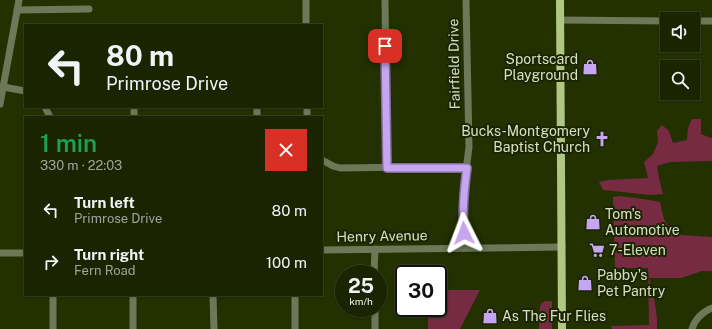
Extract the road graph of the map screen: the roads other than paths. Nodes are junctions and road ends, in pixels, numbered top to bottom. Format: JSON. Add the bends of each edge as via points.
{"nodes":[{"id":1,"x":19,"y":0,"type":"edge"},
{"id":2,"x":306,"y":0,"type":"edge"},
{"id":3,"x":384,"y":0,"type":"edge"},
{"id":4,"x":466,"y":0,"type":"edge"},
{"id":5,"x":560,"y":0,"type":"edge"},
{"id":6,"x":89,"y":9,"type":"dead end"},
{"id":7,"x":17,"y":10,"type":"junction"},
{"id":8,"x":560,"y":20,"type":"junction"},
{"id":9,"x":660,"y":21,"type":"edge"},
{"id":10,"x":700,"y":21,"type":"edge"},
{"id":11,"x":712,"y":21,"type":"edge"},
{"id":12,"x":306,"y":24,"type":"edge"},
{"id":13,"x":3,"y":87,"type":"junction"},
{"id":14,"x":24,"y":91,"type":"edge"},
{"id":15,"x":0,"y":104,"type":"edge"},
{"id":16,"x":323,"y":161,"type":"edge"},
{"id":17,"x":387,"y":168,"type":"junction"},
{"id":18,"x":467,"y":168,"type":"junction"},
{"id":19,"x":562,"y":247,"type":"junction"},
{"id":20,"x":464,"y":248,"type":"junction"},
{"id":21,"x":375,"y":249,"type":"junction"},
{"id":22,"x":323,"y":250,"type":"edge"},
{"id":23,"x":0,"y":253,"type":"edge"},
{"id":24,"x":24,"y":253,"type":"edge"},
{"id":25,"x":374,"y":265,"type":"edge"},
{"id":26,"x":53,"y":296,"type":"edge"},
{"id":27,"x":133,"y":296,"type":"edge"},
{"id":28,"x":213,"y":296,"type":"edge"},
{"id":29,"x":295,"y":296,"type":"edge"},
{"id":30,"x":712,"y":308,"type":"edge"},
{"id":31,"x":375,"y":317,"type":"edge"},
{"id":32,"x":53,"y":329,"type":"edge"},
{"id":33,"x":133,"y":329,"type":"edge"},
{"id":34,"x":214,"y":329,"type":"edge"},
{"id":35,"x":295,"y":329,"type":"edge"},
{"id":36,"x":375,"y":329,"type":"edge"},
{"id":37,"x":562,"y":329,"type":"edge"},
{"id":38,"x":692,"y":329,"type":"edge"}],
"edges":[{"from":1,"to":7,"type":"street"},
{"from":2,"to":12,"type":"street"},
{"from":3,"to":17,"type":"street"},
{"from":4,"to":18,"type":"street","name":"Fairfield Drive","via":[[469,146]]},
{"from":5,"to":8,"type":"main road"},
{"from":6,"to":7,"type":"street"},
{"from":7,"to":13,"type":"street"},
{"from":8,"to":9,"type":"street"},
{"from":8,"to":19,"type":"main road"},
{"from":10,"to":11,"type":"street"},
{"from":13,"to":14,"type":"street"},
{"from":13,"to":15,"type":"street"},
{"from":16,"to":17,"type":"street","via":[[340,168]]},
{"from":17,"to":18,"type":"street"},
{"from":18,"to":20,"type":"street","name":"Fairfield Drive","via":[[462,211]]},
{"from":19,"to":20,"type":"street","name":"Henry Avenue"},
{"from":19,"to":37,"type":"main road"},
{"from":20,"to":21,"type":"street","name":"Henry Avenue"},
{"from":21,"to":22,"type":"street","name":"Henry Avenue"},
{"from":21,"to":25,"type":"street"},
{"from":23,"to":24,"type":"street"},
{"from":26,"to":32,"type":"street"},
{"from":27,"to":33,"type":"street"},
{"from":28,"to":34,"type":"street"},
{"from":29,"to":35,"type":"street"},
{"from":30,"to":38,"type":"street","via":[[704,311]]},
{"from":31,"to":36,"type":"street"}]}
